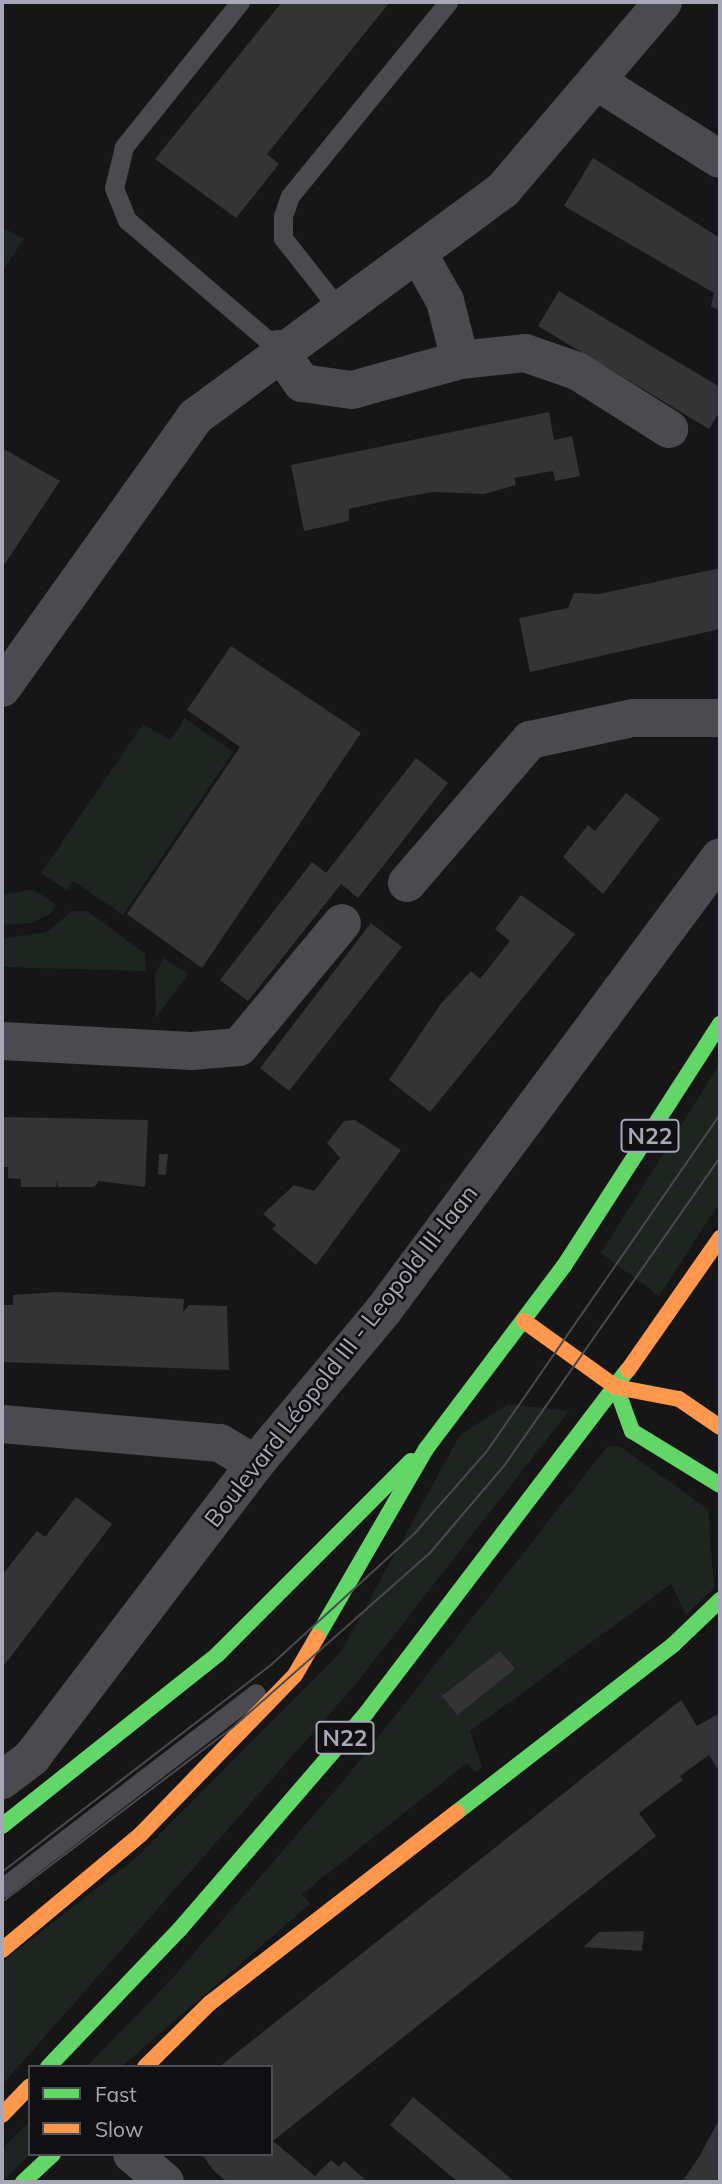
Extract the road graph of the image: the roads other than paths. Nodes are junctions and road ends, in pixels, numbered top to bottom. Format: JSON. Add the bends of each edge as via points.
{"nodes":[{"id":1,"x":240,"y":2,"type":"edge"},
{"id":2,"x":447,"y":2,"type":"edge"},
{"id":3,"x":660,"y":3,"type":"edge"},
{"id":4,"x":596,"y":81,"type":"junction"},
{"id":5,"x":720,"y":159,"type":"edge"},
{"id":6,"x":418,"y":253,"type":"junction"},
{"id":7,"x":338,"y":307,"type":"junction"},
{"id":8,"x":278,"y":349,"type":"junction"},
{"id":9,"x":460,"y":360,"type":"junction"},
{"id":10,"x":669,"y":429,"type":"dead end"},
{"id":11,"x":2,"y":688,"type":"edge"},
{"id":12,"x":720,"y":718,"type":"edge"},
{"id":13,"x":720,"y":857,"type":"edge"},
{"id":14,"x":407,"y":884,"type":"dead end"},
{"id":15,"x":342,"y":923,"type":"dead end"},
{"id":16,"x":720,"y":1024,"type":"edge"},
{"id":17,"x":2,"y":1041,"type":"edge"},
{"id":18,"x":720,"y":1238,"type":"edge"},
{"id":19,"x":524,"y":1321,"type":"junction"},
{"id":20,"x":616,"y":1387,"type":"junction"},
{"id":21,"x":2,"y":1424,"type":"edge"},
{"id":22,"x":720,"y":1427,"type":"edge"},
{"id":23,"x":426,"y":1449,"type":"junction"},
{"id":24,"x":255,"y":1464,"type":"junction"},
{"id":25,"x":720,"y":1485,"type":"edge"},
{"id":26,"x":720,"y":1600,"type":"edge"},
{"id":27,"x":324,"y":1631,"type":"junction"},
{"id":28,"x":2,"y":1780,"type":"edge"},
{"id":29,"x":2,"y":1826,"type":"edge"},
{"id":30,"x":2,"y":1888,"type":"edge"},
{"id":31,"x":2,"y":1950,"type":"edge"},
{"id":32,"x":50,"y":2065,"type":"edge"},
{"id":33,"x":147,"y":2065,"type":"edge"},
{"id":34,"x":28,"y":2088,"type":"edge"},
{"id":35,"x":2,"y":2115,"type":"edge"},
{"id":36,"x":51,"y":2156,"type":"edge"},
{"id":37,"x":134,"y":2156,"type":"edge"},
{"id":38,"x":23,"y":2182,"type":"edge"},
{"id":39,"x":165,"y":2182,"type":"edge"}],
"edges":[{"from":1,"to":8,"type":"lane","via":[[124,147],[114,188],[127,220]]},
{"from":2,"to":7,"type":"lane","via":[[290,196],[283,216],[283,238]]},
{"from":3,"to":4,"type":"street"},
{"from":4,"to":5,"type":"street"},
{"from":4,"to":6,"type":"street","via":[[503,190]]},
{"from":6,"to":7,"type":"street"},
{"from":6,"to":9,"type":"street","via":[[445,302]]},
{"from":7,"to":8,"type":"street"},
{"from":8,"to":9,"type":"street","via":[[302,383],[352,390]]},
{"from":8,"to":11,"type":"street","via":[[195,416]]},
{"from":9,"to":10,"type":"street","via":[[525,353],[577,371]]},
{"from":12,"to":14,"type":"street","via":[[633,718],[530,740]]},
{"from":13,"to":24,"type":"street","name":"Boulevard Léopold III - Leopold III-laan","via":[[383,1311]]},
{"from":15,"to":17,"type":"street","via":[[239,1047],[192,1051]]},
{"from":16,"to":19,"type":"main road","number":"N22"},
{"from":18,"to":20,"type":"main road","number":"N22"},
{"from":19,"to":20,"type":"main road"},
{"from":19,"to":23,"type":"main road","number":"N22"},
{"from":20,"to":22,"type":"main road","via":[[679,1399]]},
{"from":20,"to":25,"type":"main road","via":[[632,1431]]},
{"from":20,"to":32,"type":"main road","number":"N22","via":[[368,1712],[180,1929]]},
{"from":21,"to":24,"type":"street","via":[[220,1443]]},
{"from":23,"to":27,"type":"main road","number":"N22"},
{"from":23,"to":29,"type":"main road","number":"N22","via":[[378,1488],[218,1654]]},
{"from":24,"to":28,"type":"street","name":"Boulevard Léopold III - Leopold III-laan","via":[[32,1757]]},
{"from":26,"to":33,"type":"main road","via":[[674,1644],[210,2003]]},
{"from":27,"to":30,"type":"lane","via":[[254,1694]]},
{"from":27,"to":31,"type":"main road","number":"N22","via":[[295,1675],[151,1824]]},
{"from":34,"to":35,"type":"main road"},
{"from":36,"to":38,"type":"main road"},
{"from":37,"to":39,"type":"street"}]}
